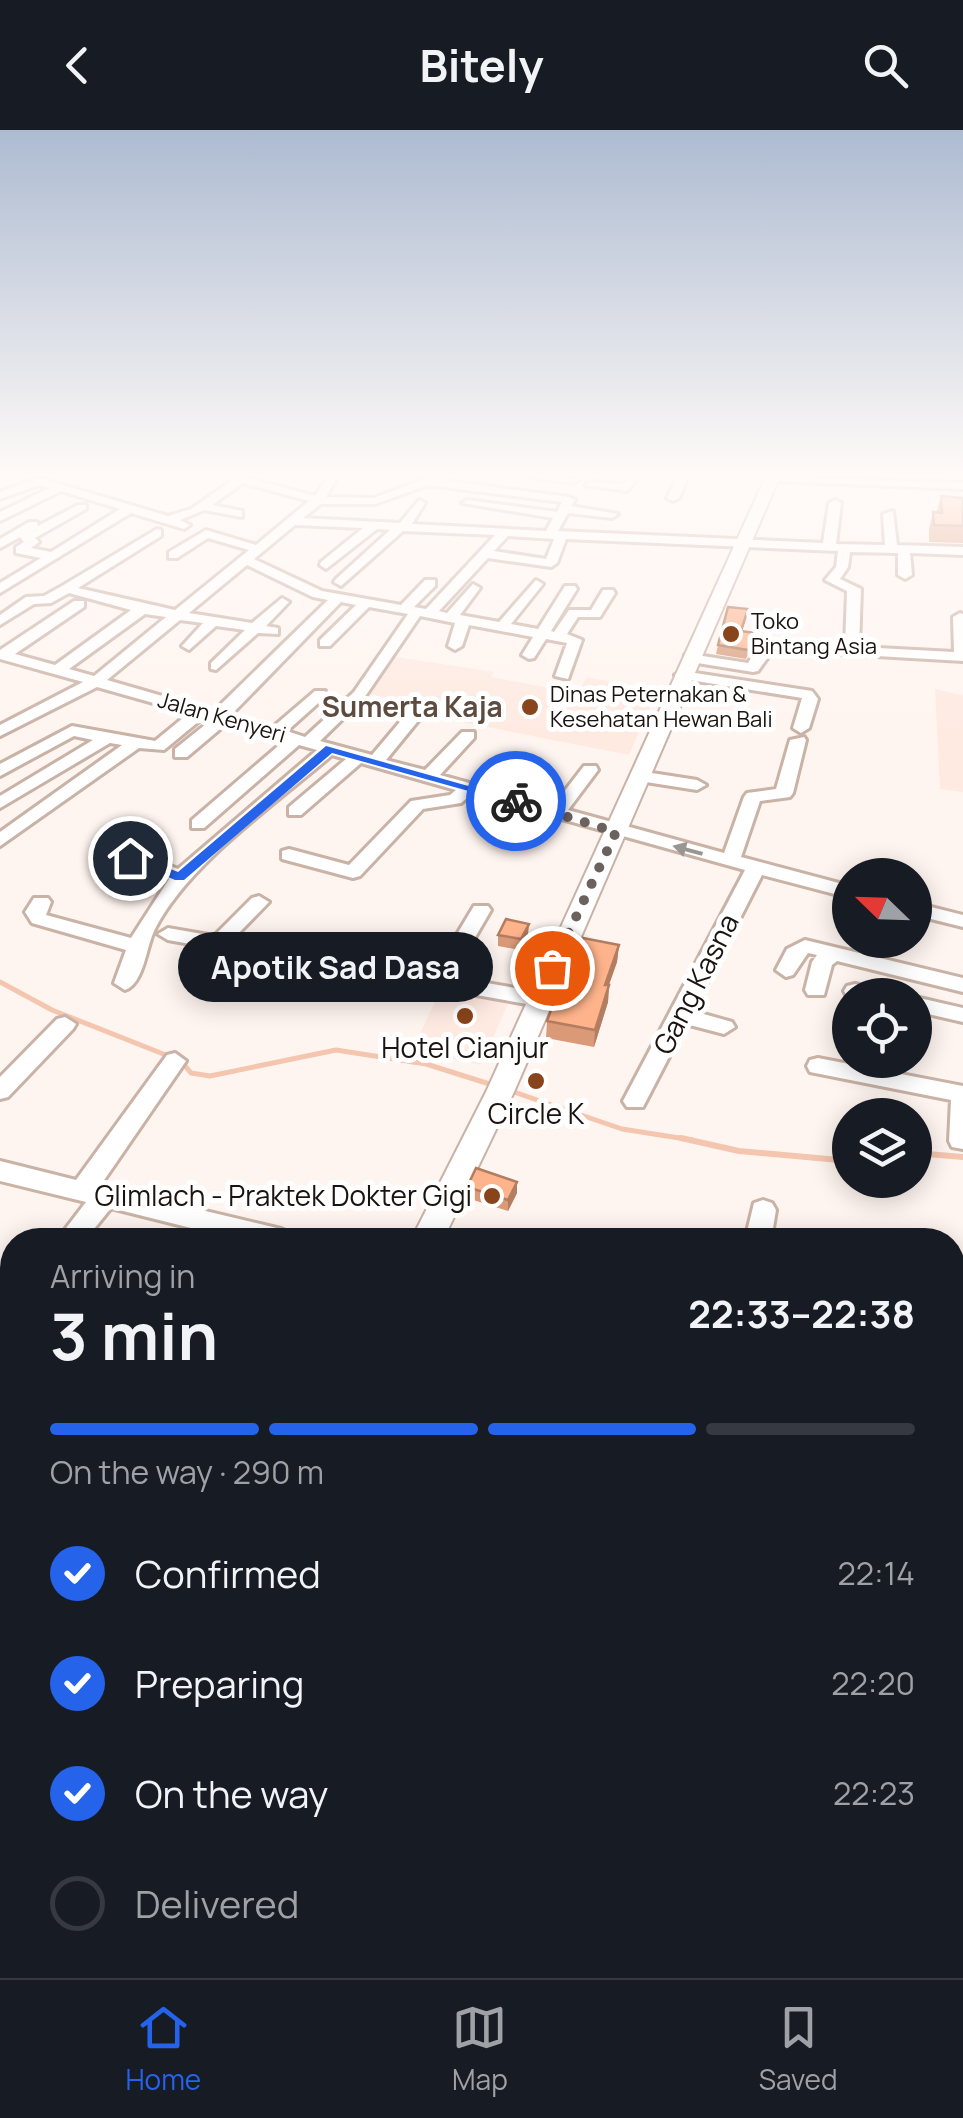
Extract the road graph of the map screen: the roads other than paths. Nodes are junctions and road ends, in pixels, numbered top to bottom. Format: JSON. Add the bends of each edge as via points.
{"nodes":[{"id":1,"x":42,"y":562,"type":"edge"},
{"id":2,"x":110,"y":562,"type":"edge"},
{"id":3,"x":241,"y":562,"type":"edge"},
{"id":4,"x":252,"y":562,"type":"edge"},
{"id":5,"x":329,"y":562,"type":"edge"},
{"id":6,"x":363,"y":562,"type":"edge"},
{"id":7,"x":476,"y":562,"type":"edge"},
{"id":8,"x":737,"y":562,"type":"edge"},
{"id":9,"x":843,"y":562,"type":"edge"},
{"id":10,"x":902,"y":562,"type":"edge"},
{"id":11,"x":326,"y":565,"type":"dead end"},
{"id":12,"x":906,"y":575,"type":"dead end"},
{"id":13,"x":341,"y":582,"type":"dead end"},
{"id":14,"x":430,"y":583,"type":"dead end"},
{"id":15,"x":536,"y":584,"type":"dead end"},
{"id":16,"x":474,"y":588,"type":"dead end"},
{"id":17,"x":570,"y":588,"type":"dead end"},
{"id":18,"x":0,"y":589,"type":"edge"},
{"id":19,"x":67,"y":589,"type":"junction"},
{"id":20,"x":608,"y":593,"type":"dead end"},
{"id":21,"x":337,"y":598,"type":"junction"},
{"id":22,"x":282,"y":602,"type":"dead end"},
{"id":23,"x":366,"y":603,"type":"junction"},
{"id":24,"x":79,"y":604,"type":"dead end"},
{"id":25,"x":142,"y":609,"type":"junction"},
{"id":26,"x":416,"y":612,"type":"junction"},
{"id":27,"x":177,"y":615,"type":"junction"},
{"id":28,"x":960,"y":617,"type":"dead end"},
{"id":29,"x":456,"y":620,"type":"junction"},
{"id":30,"x":0,"y":621,"type":"edge"},
{"id":31,"x":213,"y":621,"type":"junction"},
{"id":32,"x":502,"y":627,"type":"junction"},
{"id":33,"x":255,"y":628,"type":"junction"},
{"id":34,"x":273,"y":631,"type":"dead end"},
{"id":35,"x":540,"y":633,"type":"junction"},
{"id":36,"x":559,"y":636,"type":"junction"},
{"id":37,"x":326,"y":643,"type":"dead end"},
{"id":38,"x":189,"y":646,"type":"dead end"},
{"id":39,"x":455,"y":646,"type":"dead end"},
{"id":40,"x":852,"y":652,"type":"junction"},
{"id":41,"x":529,"y":655,"type":"dead end"},
{"id":42,"x":3,"y":657,"type":"edge"},
{"id":43,"x":962,"y":657,"type":"edge"},
{"id":44,"x":686,"y":667,"type":"junction"},
{"id":45,"x":238,"y":669,"type":"junction"},
{"id":46,"x":58,"y":670,"type":"junction"},
{"id":47,"x":563,"y":676,"type":"dead end"},
{"id":48,"x":97,"y":681,"type":"junction"},
{"id":49,"x":320,"y":694,"type":"dead end"},
{"id":50,"x":416,"y":713,"type":"dead end"},
{"id":51,"x":214,"y":718,"type":"junction"},
{"id":52,"x":0,"y":731,"type":"edge"},
{"id":53,"x":276,"y":732,"type":"junction"},
{"id":54,"x":468,"y":735,"type":"dead end"},
{"id":55,"x":109,"y":736,"type":"junction"},
{"id":56,"x":302,"y":741,"type":"junction"},
{"id":57,"x":137,"y":742,"type":"junction"},
{"id":58,"x":330,"y":748,"type":"junction"},
{"id":59,"x":180,"y":752,"type":"dead end"},
{"id":60,"x":367,"y":758,"type":"junction"},
{"id":61,"x":590,"y":770,"type":"dead end"},
{"id":62,"x":0,"y":771,"type":"edge"},
{"id":63,"x":430,"y":776,"type":"junction"},
{"id":64,"x":639,"y":776,"type":"junction"},
{"id":65,"x":697,"y":785,"type":"dead end"},
{"id":66,"x":470,"y":787,"type":"junction"},
{"id":67,"x":0,"y":803,"type":"edge"},
{"id":68,"x":295,"y":811,"type":"dead end"},
{"id":69,"x":556,"y":814,"type":"junction"},
{"id":70,"x":198,"y":824,"type":"dead end"},
{"id":71,"x":616,"y":832,"type":"junction"},
{"id":72,"x":0,"y":841,"type":"edge"},
{"id":73,"x":289,"y":854,"type":"dead end"},
{"id":74,"x":130,"y":858,"type":"dead end"},
{"id":75,"x":730,"y":861,"type":"junction"},
{"id":76,"x":756,"y":868,"type":"junction"},
{"id":77,"x":180,"y":877,"type":"junction"},
{"id":78,"x":832,"y":887,"type":"edge"},
{"id":79,"x":41,"y":902,"type":"dead end"},
{"id":80,"x":259,"y":902,"type":"dead end"},
{"id":81,"x":481,"y":910,"type":"dead end"},
{"id":82,"x":932,"y":914,"type":"edge"},
{"id":83,"x":963,"y":922,"type":"edge"},
{"id":84,"x":168,"y":934,"type":"dead end"},
{"id":85,"x":218,"y":943,"type":"junction"},
{"id":86,"x":138,"y":947,"type":"junction"},
{"id":87,"x":832,"y":953,"type":"edge"},
{"id":88,"x":832,"y":954,"type":"edge"},
{"id":89,"x":854,"y":958,"type":"edge"},
{"id":90,"x":786,"y":970,"type":"dead end"},
{"id":91,"x":440,"y":980,"type":"junction"},
{"id":92,"x":125,"y":984,"type":"dead end"},
{"id":93,"x":963,"y":986,"type":"edge"},
{"id":94,"x":816,"y":990,"type":"dead end"},
{"id":95,"x":538,"y":999,"type":"junction"},
{"id":96,"x":932,"y":1008,"type":"edge"},
{"id":97,"x":963,"y":1014,"type":"edge"},
{"id":98,"x":680,"y":1016,"type":"junction"},
{"id":99,"x":66,"y":1024,"type":"dead end"},
{"id":100,"x":724,"y":1027,"type":"dead end"},
{"id":101,"x":175,"y":1061,"type":"dead end"},
{"id":102,"x":818,"y":1066,"type":"dead end"},
{"id":103,"x":0,"y":1090,"type":"edge"},
{"id":104,"x":963,"y":1096,"type":"edge"},
{"id":105,"x":636,"y":1101,"type":"dead end"},
{"id":106,"x":961,"y":1142,"type":"edge"},
{"id":107,"x":0,"y":1171,"type":"edge"},
{"id":108,"x":94,"y":1193,"type":"junction"},
{"id":109,"x":764,"y":1210,"type":"dead end"},
{"id":110,"x":76,"y":1228,"type":"edge"},
{"id":111,"x":233,"y":1228,"type":"edge"},
{"id":112,"x":433,"y":1228,"type":"edge"},
{"id":113,"x":760,"y":1228,"type":"edge"}],
"edges":[{"from":1,"to":18,"type":"street"},
{"from":2,"to":19,"type":"street"},
{"from":3,"to":27,"type":"street"},
{"from":4,"to":21,"type":"street"},
{"from":5,"to":11,"type":"street"},
{"from":6,"to":13,"type":"street"},
{"from":7,"to":26,"type":"street"},
{"from":8,"to":44,"type":"main road"},
{"from":9,"to":40,"type":"street","via":[[832,581],[854,589]]},
{"from":10,"to":12,"type":"street"},
{"from":14,"to":26,"type":"street"},
{"from":15,"to":32,"type":"street"},
{"from":16,"to":29,"type":"street"},
{"from":17,"to":35,"type":"street"},
{"from":19,"to":25,"type":"street"},
{"from":19,"to":30,"type":"street","via":[[32,600]]},
{"from":20,"to":36,"type":"street","via":[[596,613],[574,614]]},
{"from":21,"to":23,"type":"street"},
{"from":21,"to":45,"type":"street"},
{"from":22,"to":33,"type":"street"},
{"from":23,"to":26,"type":"street"},
{"from":23,"to":37,"type":"street"},
{"from":24,"to":42,"type":"street"},
{"from":25,"to":27,"type":"street"},
{"from":25,"to":46,"type":"street"},
{"from":26,"to":29,"type":"street"},
{"from":26,"to":56,"type":"street","via":[[358,695]]},
{"from":27,"to":31,"type":"street"},
{"from":27,"to":48,"type":"street"},
{"from":28,"to":43,"type":"street"},
{"from":29,"to":32,"type":"street"},
{"from":29,"to":39,"type":"street"},
{"from":31,"to":33,"type":"street"},
{"from":31,"to":38,"type":"street"},
{"from":32,"to":35,"type":"street"},
{"from":33,"to":34,"type":"street"},
{"from":33,"to":45,"type":"street"},
{"from":35,"to":36,"type":"street"},
{"from":35,"to":41,"type":"street"},
{"from":36,"to":47,"type":"street","via":[[576,641]]},
{"from":40,"to":43,"type":"street"},
{"from":40,"to":44,"type":"street","via":[[768,646],[753,668]]},
{"from":42,"to":46,"type":"street","name":"Jalan Kenyeri"},
{"from":44,"to":64,"type":"main road"},
{"from":44,"to":75,"type":"street","via":[[810,699],[784,793],[753,797]]},
{"from":45,"to":51,"type":"street"},
{"from":46,"to":48,"type":"street","name":"Jalan Kenyeri"},
{"from":48,"to":51,"type":"street","name":"Jalan Kenyeri"},
{"from":48,"to":52,"type":"street"},
{"from":49,"to":53,"type":"street"},
{"from":50,"to":60,"type":"street"},
{"from":51,"to":53,"type":"street","name":"Jalan Kenyeri"},
{"from":51,"to":57,"type":"street","via":[[158,747]]},
{"from":51,"to":59,"type":"street"},
{"from":53,"to":56,"type":"street","name":"Jalan Kenyeri"},
{"from":54,"to":63,"type":"street"},
{"from":55,"to":57,"type":"street"},
{"from":55,"to":62,"type":"street","via":[[72,731]]},
{"from":55,"to":67,"type":"street"},
{"from":56,"to":58,"type":"street","name":"Jalan Kenyeri"},
{"from":56,"to":70,"type":"street"},
{"from":57,"to":72,"type":"street"},
{"from":58,"to":60,"type":"street","name":"Jalan Kenyeri"},
{"from":58,"to":77,"type":"street"},
{"from":60,"to":63,"type":"street","name":"Jalan Kenyeri"},
{"from":60,"to":68,"type":"street"},
{"from":61,"to":69,"type":"street"},
{"from":63,"to":66,"type":"street","name":"Jalan Kenyeri"},
{"from":64,"to":65,"type":"street"},
{"from":64,"to":71,"type":"main road"},
{"from":66,"to":69,"type":"street","name":"Jalan Kenyeri"},
{"from":66,"to":73,"type":"street","via":[[455,799],[417,805],[356,871]]},
{"from":69,"to":71,"type":"street","name":"Jalan Kenyeri"},
{"from":75,"to":71,"type":"street","name":"Jalan Kenyeri","one_way":true},
{"from":71,"to":95,"type":"main road"},
{"from":74,"to":77,"type":"street"},
{"from":75,"to":76,"type":"street","name":"Jalan Kenyeri"},
{"from":76,"to":78,"type":"street","name":"Jalan Kenyeri"},
{"from":76,"to":98,"type":"street","name":"Gang Kasna"},
{"from":77,"to":86,"type":"street"},
{"from":79,"to":86,"type":"street","via":[[39,920]]},
{"from":80,"to":85,"type":"street"},
{"from":81,"to":91,"type":"street"},
{"from":82,"to":83,"type":"street"},
{"from":84,"to":85,"type":"street"},
{"from":85,"to":91,"type":"street"},
{"from":86,"to":92,"type":"street"},
{"from":87,"to":90,"type":"street","via":[[805,946]]},
{"from":88,"to":94,"type":"street","via":[[822,962]]},
{"from":89,"to":93,"type":"street"},
{"from":91,"to":95,"type":"street"},
{"from":95,"to":112,"type":"main road"},
{"from":96,"to":97,"type":"street"},
{"from":98,"to":100,"type":"street"},
{"from":98,"to":105,"type":"street","name":"Gang Kasna"},
{"from":99,"to":103,"type":"street"},
{"from":101,"to":108,"type":"street"},
{"from":102,"to":104,"type":"street"},
{"from":104,"to":106,"type":"street"},
{"from":107,"to":108,"type":"street"},
{"from":108,"to":110,"type":"street"},
{"from":108,"to":111,"type":"street"},
{"from":109,"to":113,"type":"street"}]}
